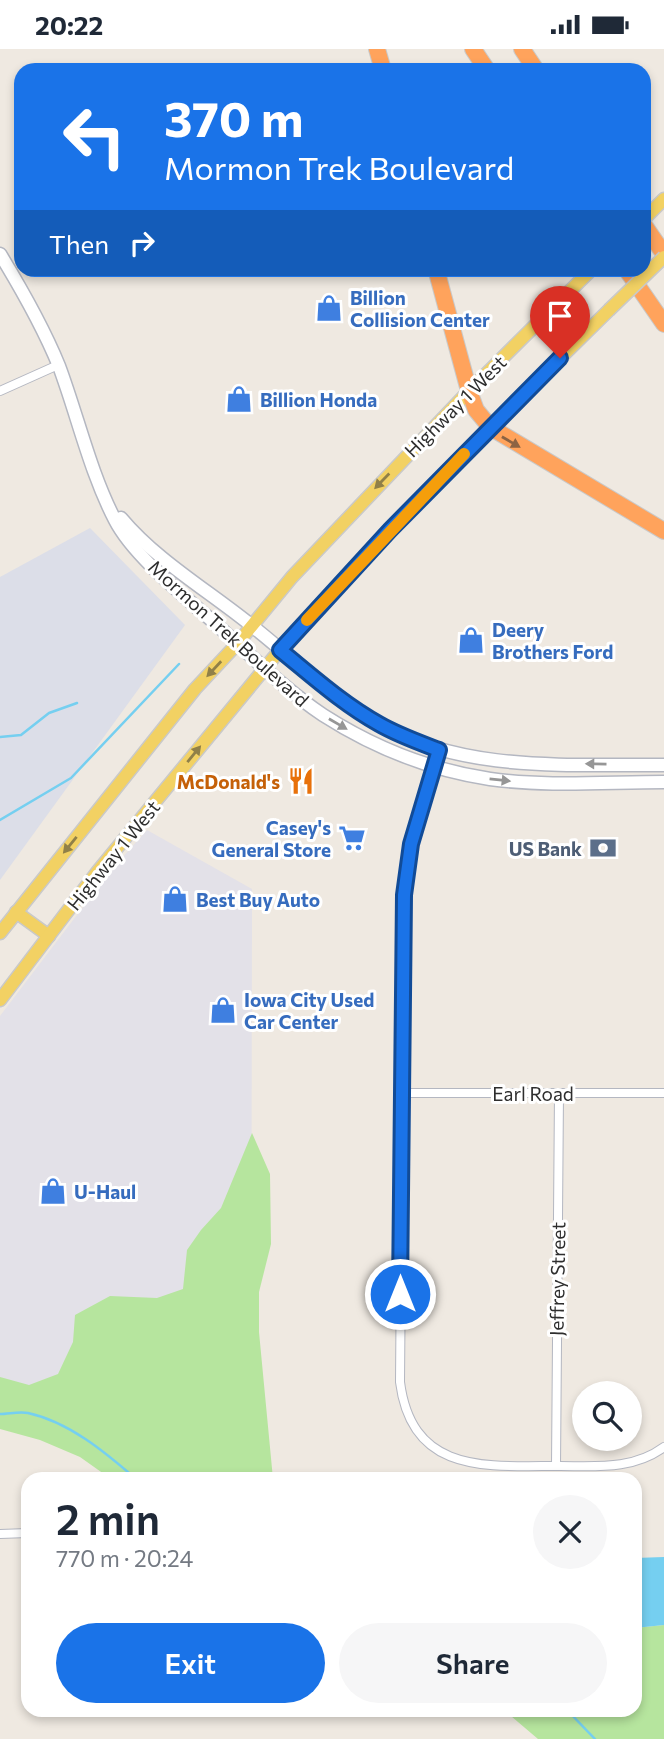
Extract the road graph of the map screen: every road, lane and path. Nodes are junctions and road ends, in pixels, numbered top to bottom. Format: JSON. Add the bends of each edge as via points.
{"nodes":[{"id":1,"x":664,"y":199,"type":"edge"},
{"id":2,"x":651,"y":212,"type":"edge"},
{"id":3,"x":651,"y":236,"type":"edge"},
{"id":4,"x":0,"y":254,"type":"edge"},
{"id":5,"x":664,"y":255,"type":"edge"},
{"id":6,"x":651,"y":268,"type":"edge"},
{"id":7,"x":438,"y":277,"type":"edge"},
{"id":8,"x":584,"y":277,"type":"edge"},
{"id":9,"x":632,"y":277,"type":"edge"},
{"id":10,"x":642,"y":277,"type":"edge"},
{"id":11,"x":664,"y":324,"type":"edge"},
{"id":12,"x":58,"y":365,"type":"junction"},
{"id":13,"x":0,"y":391,"type":"edge"},
{"id":14,"x":469,"y":391,"type":"junction"},
{"id":15,"x":490,"y":427,"type":"junction"},
{"id":16,"x":105,"y":499,"type":"junction"},
{"id":17,"x":664,"y":531,"type":"edge"},
{"id":18,"x":253,"y":626,"type":"junction"},
{"id":19,"x":237,"y":644,"type":"junction"},
{"id":20,"x":280,"y":650,"type":"junction"},
{"id":21,"x":265,"y":667,"type":"junction"},
{"id":22,"x":439,"y":750,"type":"junction"},
{"id":23,"x":664,"y":765,"type":"edge"},
{"id":24,"x":433,"y":767,"type":"junction"},
{"id":25,"x":664,"y":782,"type":"edge"},
{"id":26,"x":16,"y":912,"type":"junction"},
{"id":27,"x":0,"y":933,"type":"edge"},
{"id":28,"x":49,"y":936,"type":"junction"},
{"id":29,"x":0,"y":1000,"type":"edge"},
{"id":30,"x":401,"y":1093,"type":"junction"},
{"id":31,"x":559,"y":1093,"type":"junction"},
{"id":32,"x":664,"y":1093,"type":"edge"},
{"id":33,"x":664,"y":1447,"type":"edge"},
{"id":34,"x":556,"y":1466,"type":"junction"},
{"id":35,"x":21,"y":1533,"type":"edge"},
{"id":36,"x":0,"y":1534,"type":"edge"}],
"edges":[{"from":1,"to":2,"type":"main road"},
{"from":3,"to":5,"type":"highway"},
{"from":4,"to":12,"type":"main road","name":"Mormon Trek Boulevard"},
{"from":5,"to":6,"type":"main road","name":"Highway 1 West","bridge":true},
{"from":7,"to":14,"type":"highway"},
{"from":8,"to":14,"type":"main road","name":"Highway 1 West"},
{"from":9,"to":11,"type":"highway"},
{"from":10,"to":15,"type":"main road","name":"Highway 1 West","bridge":true},
{"from":12,"to":13,"type":"street"},
{"from":12,"to":16,"type":"main road","name":"Mormon Trek Boulevard"},
{"from":14,"to":15,"type":"highway"},
{"from":14,"to":18,"type":"main road","name":"Highway 1 West","one_way":true,"via":[[292,577]]},
{"from":15,"to":17,"type":"highway","one_way":true},
{"from":15,"to":20,"type":"main road","name":"Highway 1 West"},
{"from":16,"to":18,"type":"main road","name":"Mormon Trek Boulevard","via":[[154,551]]},
{"from":16,"to":19,"type":"main road","name":"Mormon Trek Boulevard","via":[[134,546]]},
{"from":18,"to":19,"type":"main road","name":"Highway 1 West"},
{"from":18,"to":20,"type":"main road","name":"Mormon Trek Boulevard"},
{"from":19,"to":21,"type":"main road","name":"Mormon Trek Boulevard"},
{"from":19,"to":26,"type":"main road","name":"Highway 1 West","one_way":true,"via":[[195,689]]},
{"from":20,"to":21,"type":"main road","name":"Highway 1 West"},
{"from":20,"to":22,"type":"main road","name":"Mormon Trek Boulevard","via":[[353,708],[400,735]]},
{"from":21,"to":24,"type":"main road","name":"Mormon Trek Boulevard","one_way":true,"via":[[321,714]]},
{"from":28,"to":21,"type":"main road","name":"Highway 1 West","one_way":true},
{"from":23,"to":22,"type":"main road","name":"Mormon Trek Boulevard","one_way":true,"via":[[530,764]]},
{"from":22,"to":24,"type":"street"},
{"from":24,"to":25,"type":"main road","name":"Mormon Trek Boulevard","one_way":true,"via":[[522,782]]},
{"from":24,"to":30,"type":"street","via":[[411,844],[404,895]]},
{"from":26,"to":27,"type":"main road","name":"Highway 1 West"},
{"from":26,"to":28,"type":"main road"},
{"from":28,"to":29,"type":"main road","name":"Highway 1 West"},
{"from":30,"to":31,"type":"street","name":"Earl Road"},
{"from":30,"to":34,"type":"street","via":[[400,1382],[406,1412],[434,1447],[462,1462]]},
{"from":31,"to":32,"type":"street","name":"Earl Road"},
{"from":31,"to":34,"type":"street","name":"Jeffrey Street"},
{"from":33,"to":34,"type":"street","via":[[634,1463]]},
{"from":35,"to":36,"type":"street"}]}
